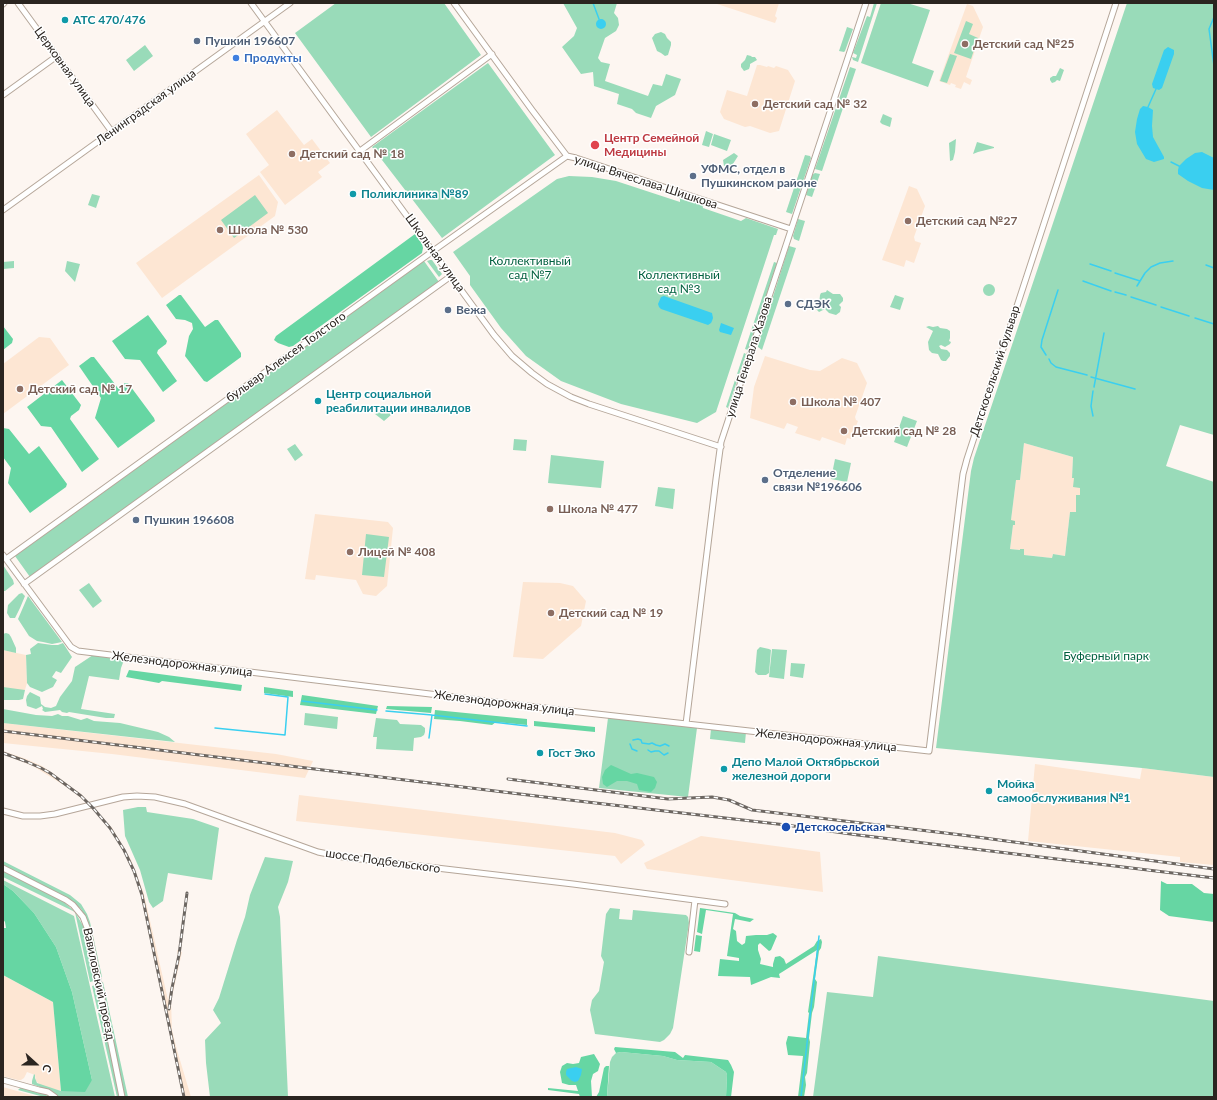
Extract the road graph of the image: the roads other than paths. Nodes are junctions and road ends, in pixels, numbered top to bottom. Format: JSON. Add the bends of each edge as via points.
{"nodes":[{"id":1,"x":18,"y":3,"type":"edge"},
{"id":2,"x":251,"y":3,"type":"edge"},
{"id":3,"x":290,"y":3,"type":"edge"},
{"id":4,"x":454,"y":3,"type":"edge"},
{"id":5,"x":866,"y":3,"type":"edge"},
{"id":6,"x":1116,"y":3,"type":"edge"},
{"id":7,"x":264,"y":21,"type":"junction"},
{"id":8,"x":492,"y":54,"type":"junction"},
{"id":9,"x":57,"y":56,"type":"junction"},
{"id":10,"x":3,"y":95,"type":"edge"},
{"id":11,"x":112,"y":132,"type":"junction"},
{"id":12,"x":360,"y":151,"type":"junction"},
{"id":13,"x":567,"y":156,"type":"junction"},
{"id":14,"x":3,"y":210,"type":"edge"},
{"id":15,"x":791,"y":229,"type":"junction"},
{"id":16,"x":433,"y":251,"type":"junction"},
{"id":17,"x":451,"y":276,"type":"junction"},
{"id":18,"x":721,"y":447,"type":"junction"},
{"id":19,"x":5,"y":557,"type":"edge"},
{"id":20,"x":24,"y":584,"type":"junction"},
{"id":21,"x":686,"y":724,"type":"junction"},
{"id":22,"x":929,"y":751,"type":"joint"},
{"id":23,"x":3,"y":811,"type":"edge"},
{"id":24,"x":3,"y":868,"type":"edge"},
{"id":25,"x":695,"y":900,"type":"junction"},
{"id":26,"x":725,"y":904,"type":"dead end"},
{"id":27,"x":689,"y":952,"type":"dead end"},
{"id":28,"x":3,"y":1080,"type":"edge"},
{"id":29,"x":55,"y":1097,"type":"edge"},
{"id":30,"x":122,"y":1097,"type":"edge"}],
"edges":[{"from":1,"to":9,"type":"street","name":"Церковная улица"},
{"from":2,"to":7,"type":"street","name":"Школьная улица"},
{"from":3,"to":7,"type":"street","name":"Ленинградская улица"},
{"from":4,"to":8,"type":"street","name":"улица Вячеслава Шишкова"},
{"from":5,"to":15,"type":"street","name":"улица Генерала Хазова"},
{"from":6,"to":22,"type":"street","name":"Детскосельский бульвар","via":[[966,459]]},
{"from":7,"to":11,"type":"street","name":"Ленинградская улица"},
{"from":7,"to":12,"type":"street","name":"Школьная улица"},
{"from":8,"to":12,"type":"street"},
{"from":8,"to":13,"type":"street","name":"улица Вячеслава Шишкова"},
{"from":9,"to":10,"type":"street"},
{"from":9,"to":11,"type":"street","name":"Церковная улица"},
{"from":11,"to":14,"type":"street","name":"Ленинградская улица"},
{"from":12,"to":16,"type":"street","name":"Школьная улица"},
{"from":13,"to":15,"type":"street","name":"улица Вячеслава Шишкова"},
{"from":13,"to":16,"type":"street","name":"бульвар Алексея Толстого"},
{"from":15,"to":18,"type":"street","name":"улица Генерала Хазова"},
{"from":16,"to":17,"type":"street","name":"Школьная улица"},
{"from":16,"to":19,"type":"street","name":"бульвар Алексея Толстого"},
{"from":17,"to":18,"type":"street","name":"Школьная улица","via":[[502,346],[547,384],[589,404]]},
{"from":17,"to":20,"type":"street"},
{"from":18,"to":21,"type":"street","name":"улица Генерала Хазова"},
{"from":19,"to":20,"type":"street"},
{"from":20,"to":21,"type":"street","name":"Железнодорожная улица","via":[[71,647],[78,651]]},
{"from":21,"to":22,"type":"street","name":"Железнодорожная улица"},
{"from":23,"to":25,"type":"street","name":"шоссе Подбельского","via":[[23,816],[40,816],[123,797],[155,797],[185,804],[318,852],[343,857]]},
{"from":24,"to":30,"type":"street","name":"Вавиловский проезд","via":[[66,900],[83,916]]},
{"from":25,"to":26,"type":"street","name":"шоссе Подбельского"},
{"from":25,"to":27,"type":"street"},
{"from":28,"to":29,"type":"street","via":[[44,1091]]}]}
